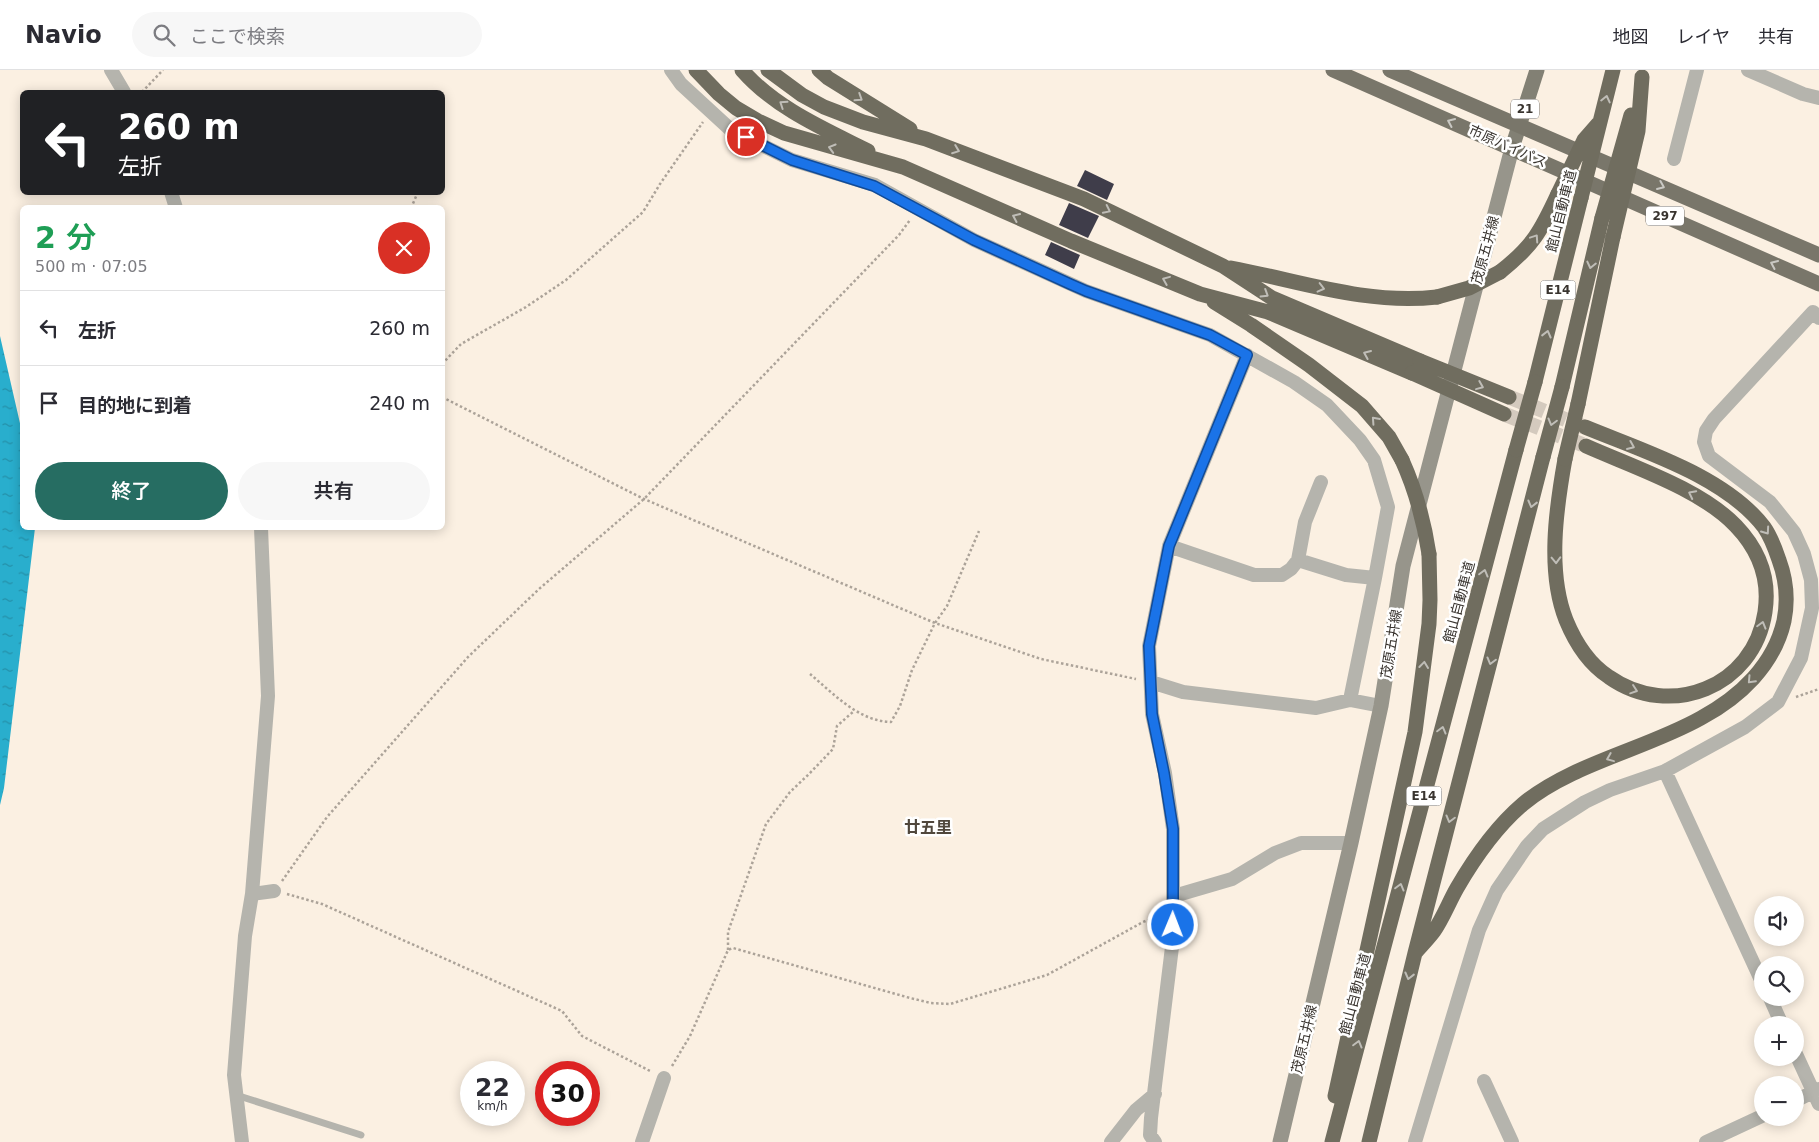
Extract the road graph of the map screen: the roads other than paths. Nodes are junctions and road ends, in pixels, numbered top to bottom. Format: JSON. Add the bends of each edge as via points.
{"nodes":[{"id":1,"x":111,"y":70,"type":"edge"},
{"id":2,"x":671,"y":70,"type":"edge"},
{"id":3,"x":696,"y":70,"type":"edge"},
{"id":4,"x":742,"y":70,"type":"edge"},
{"id":5,"x":768,"y":70,"type":"edge"},
{"id":6,"x":819,"y":70,"type":"edge"},
{"id":7,"x":1333,"y":70,"type":"edge"},
{"id":8,"x":1390,"y":70,"type":"edge"},
{"id":9,"x":1537,"y":70,"type":"edge"},
{"id":10,"x":1613,"y":70,"type":"edge"},
{"id":11,"x":1697,"y":70,"type":"edge"},
{"id":12,"x":1748,"y":70,"type":"edge"},
{"id":13,"x":1643,"y":73,"type":"edge"},
{"id":14,"x":123,"y":90,"type":"edge"},
{"id":15,"x":1819,"y":98,"type":"edge"},
{"id":16,"x":1601,"y":121,"type":"junction"},
{"id":17,"x":1520,"y":125,"type":"junction"},
{"id":18,"x":926,"y":139,"type":"junction"},
{"id":19,"x":1512,"y":148,"type":"junction"},
{"id":20,"x":1674,"y":159,"type":"dead end"},
{"id":21,"x":903,"y":168,"type":"junction"},
{"id":22,"x":1819,"y":255,"type":"edge"},
{"id":23,"x":1222,"y":266,"type":"junction"},
{"id":24,"x":1819,"y":284,"type":"edge"},
{"id":25,"x":1200,"y":294,"type":"junction"},
{"id":26,"x":1819,"y":318,"type":"edge"},
{"id":27,"x":1247,"y":355,"type":"junction"},
{"id":28,"x":1416,"y":367,"type":"junction"},
{"id":29,"x":1509,"y":397,"type":"tunnel mouth"},
{"id":30,"x":1504,"y":414,"type":"tunnel mouth"},
{"id":31,"x":1586,"y":427,"type":"tunnel mouth"},
{"id":32,"x":1586,"y":446,"type":"tunnel mouth"},
{"id":33,"x":1321,"y":482,"type":"dead end"},
{"id":34,"x":261,"y":530,"type":"edge"},
{"id":35,"x":1169,"y":546,"type":"junction"},
{"id":36,"x":1298,"y":560,"type":"junction"},
{"id":37,"x":1375,"y":578,"type":"junction"},
{"id":38,"x":1151,"y":682,"type":"junction"},
{"id":39,"x":1350,"y":700,"type":"junction"},
{"id":40,"x":1381,"y":706,"type":"junction"},
{"id":41,"x":1665,"y":771,"type":"junction"},
{"id":42,"x":1351,"y":843,"type":"junction"},
{"id":43,"x":274,"y":891,"type":"road end"},
{"id":44,"x":252,"y":894,"type":"junction"},
{"id":45,"x":1173,"y":903,"type":"junction"},
{"id":46,"x":1415,"y":953,"type":"junction"},
{"id":47,"x":1754,"y":965,"type":"edge"},
{"id":48,"x":1802,"y":1066,"type":"edge"},
{"id":49,"x":664,"y":1078,"type":"road end"},
{"id":50,"x":1484,"y":1081,"type":"dead end"},
{"id":51,"x":1155,"y":1094,"type":"junction"},
{"id":52,"x":236,"y":1095,"type":"junction"},
{"id":53,"x":1817,"y":1095,"type":"edge"},
{"id":54,"x":1804,"y":1098,"type":"edge"},
{"id":55,"x":1754,"y":1120,"type":"edge"},
{"id":56,"x":361,"y":1135,"type":"dead end"},
{"id":57,"x":1152,"y":1140,"type":"edge"},
{"id":58,"x":242,"y":1142,"type":"edge"},
{"id":59,"x":642,"y":1142,"type":"edge"},
{"id":60,"x":1111,"y":1142,"type":"edge"},
{"id":61,"x":1280,"y":1142,"type":"edge"},
{"id":62,"x":1332,"y":1142,"type":"edge"},
{"id":63,"x":1369,"y":1142,"type":"edge"},
{"id":64,"x":1415,"y":1142,"type":"edge"},
{"id":65,"x":1512,"y":1142,"type":"edge"},
{"id":66,"x":1706,"y":1142,"type":"edge"}],
"edges":[{"from":1,"to":14,"type":"street"},
{"from":2,"to":27,"type":"street","via":[[680,84],[731,130],[792,160],[874,186],[974,240],[1086,291],[1210,335]]},
{"from":21,"to":3,"type":"highway","one_way":true,"via":[[784,133],[758,121],[719,94]]},
{"from":21,"to":4,"type":"highway","one_way":true,"via":[[818,126],[763,91]]},
{"from":5,"to":18,"type":"highway","via":[[824,107],[863,122]]},
{"from":6,"to":18,"type":"highway","one_way":true},
{"from":19,"to":7,"type":"highway","name":"市原バイパス","number":"297","one_way":true},
{"from":8,"to":17,"type":"highway","name":"市原バイパス","number":"297"},
{"from":9,"to":17,"type":"main road","number":"21"},
{"from":16,"to":10,"type":"highway","name":"館山自動車道","number":"E14","one_way":true,"bridge":true},
{"from":11,"to":20,"type":"street"},
{"from":12,"to":15,"type":"street"},
{"from":13,"to":32,"type":"highway","one_way":true,"bridge":true,"via":[[1638,131],[1556,505],[1557,581],[1566,619],[1575,639],[1586,656],[1608,677],[1637,692],[1654,695],[1690,694],[1723,681],[1748,657],[1764,622],[1767,588],[1758,556],[1736,526],[1699,498]]},
{"from":13,"to":46,"type":"highway","number":"E14","one_way":true,"bridge":true,"via":[[1602,218],[1562,387]]},
{"from":23,"to":16,"type":"highway","one_way":true,"bridge":true,"via":[[1373,298],[1417,300],[1469,288],[1500,272],[1530,246],[1543,226],[1584,140]]},
{"from":62,"to":16,"type":"highway","name":"館山自動車道","number":"E14","one_way":true,"bridge":true,"via":[[1535,382]]},
{"from":17,"to":19,"type":"main road","number":"21"},
{"from":17,"to":22,"type":"highway","name":"市原バイパス","number":"297","one_way":true},
{"from":18,"to":23,"type":"highway","one_way":true,"via":[[1084,199]]},
{"from":24,"to":19,"type":"highway","name":"市原バイパス","number":"297","one_way":true},
{"from":19,"to":40,"type":"main road","name":"茂原五井線","via":[[1403,566]]},
{"from":25,"to":21,"type":"highway","one_way":true},
{"from":23,"to":28,"type":"highway","one_way":true,"via":[[1272,298]]},
{"from":28,"to":25,"type":"highway","one_way":true,"via":[[1268,312]]},
{"from":62,"to":25,"type":"highway","one_way":true,"bridge":true,"via":[[1336,1087],[1415,732],[1429,624],[1426,533],[1419,503],[1402,460],[1389,437],[1362,406],[1302,360]]},
{"from":26,"to":41,"type":"street","via":[[1813,312],[1714,419],[1706,431],[1704,442],[1709,456],[1770,502],[1794,532],[1804,554],[1811,580],[1812,608],[1801,658],[1778,702],[1745,727]]},
{"from":27,"to":35,"type":"street"},
{"from":27,"to":37,"type":"street","via":[[1326,405],[1360,440],[1374,460],[1388,507]]},
{"from":28,"to":29,"type":"highway","one_way":true,"bridge":true},
{"from":28,"to":30,"type":"highway","bridge":true},
{"from":31,"to":46,"type":"highway","one_way":true,"via":[[1699,475],[1752,514],[1772,540],[1783,572],[1786,604],[1780,635],[1767,662],[1722,705],[1641,746],[1566,776],[1523,804],[1483,847],[1434,931]]},
{"from":33,"to":36,"type":"street","via":[[1306,522]]},
{"from":34,"to":44,"type":"street","via":[[268,696]]},
{"from":35,"to":36,"type":"street","via":[[1254,575],[1282,575]]},
{"from":35,"to":38,"type":"street","via":[[1149,646]]},
{"from":36,"to":37,"type":"street","via":[[1346,574]]},
{"from":37,"to":39,"type":"street"},
{"from":38,"to":39,"type":"street","via":[[1183,692],[1316,708]]},
{"from":38,"to":45,"type":"street","via":[[1152,714],[1173,829]]},
{"from":39,"to":40,"type":"street"},
{"from":40,"to":42,"type":"main road","name":"茂原五井線"},
{"from":41,"to":47,"type":"street"},
{"from":41,"to":64,"type":"street","via":[[1610,790],[1561,816],[1527,846],[1497,890],[1479,930]]},
{"from":42,"to":45,"type":"street","via":[[1301,842],[1232,878]]},
{"from":42,"to":61,"type":"main road","name":"茂原五井線"},
{"from":43,"to":44,"type":"street"},
{"from":44,"to":52,"type":"street","via":[[244,946],[234,1075]]},
{"from":45,"to":51,"type":"street","via":[[1173,940]]},
{"from":46,"to":63,"type":"highway","number":"E14","one_way":true},
{"from":48,"to":53,"type":"street"},
{"from":49,"to":59,"type":"street"},
{"from":50,"to":65,"type":"street"},
{"from":51,"to":57,"type":"street"},
{"from":51,"to":60,"type":"street","via":[[1136,1110]]},
{"from":52,"to":56,"type":"lane"},
{"from":52,"to":58,"type":"street"},
{"from":53,"to":54,"type":"street"},
{"from":55,"to":66,"type":"street"}]}
